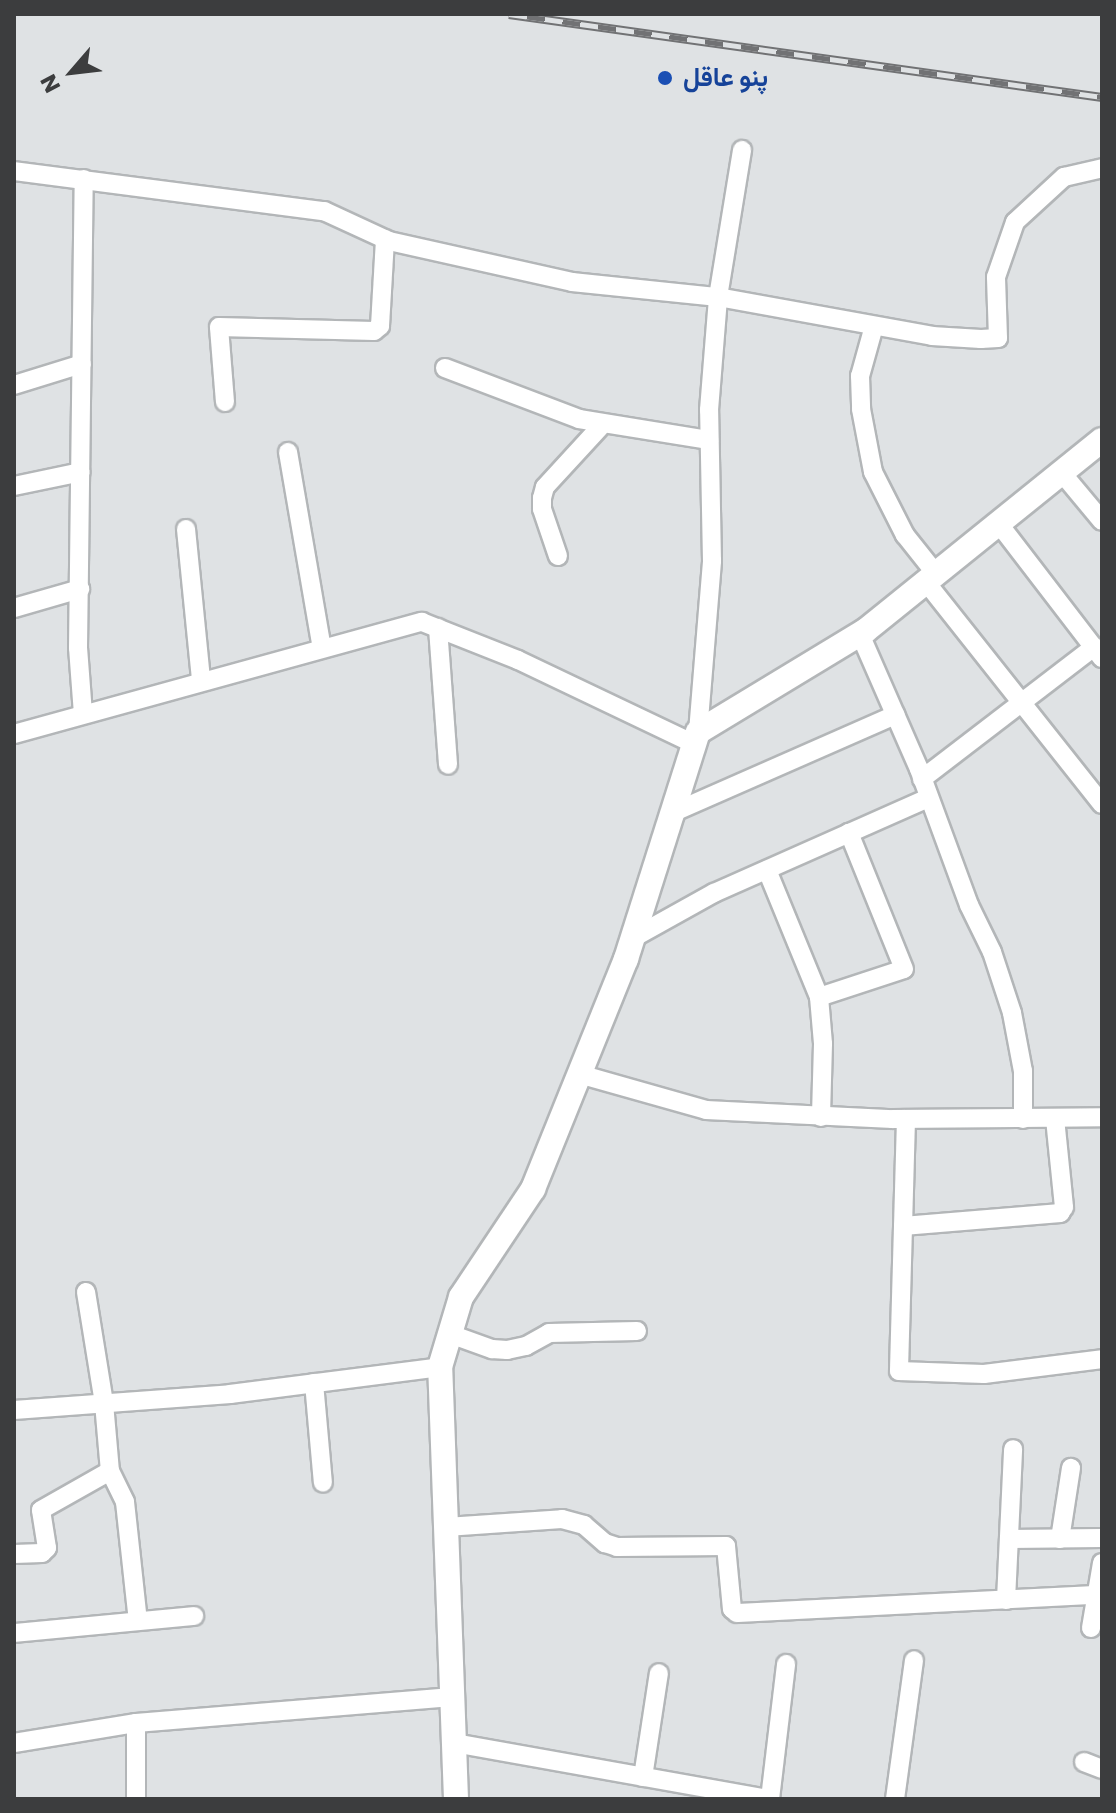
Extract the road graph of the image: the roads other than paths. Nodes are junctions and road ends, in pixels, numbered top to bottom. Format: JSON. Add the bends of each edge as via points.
{"nodes":[{"id":1,"x":742,"y":150,"type":"dead end"},
{"id":2,"x":1102,"y":168,"type":"edge"},
{"id":3,"x":14,"y":171,"type":"edge"},
{"id":4,"x":84,"y":179,"type":"junction"},
{"id":5,"x":385,"y":239,"type":"junction"},
{"id":6,"x":718,"y":297,"type":"junction"},
{"id":7,"x":874,"y":326,"type":"junction"},
{"id":8,"x":82,"y":364,"type":"junction"},
{"id":9,"x":445,"y":368,"type":"dead end"},
{"id":10,"x":14,"y":385,"type":"edge"},
{"id":11,"x":225,"y":402,"type":"dead end"},
{"id":12,"x":602,"y":425,"type":"junction"},
{"id":13,"x":709,"y":440,"type":"junction"},
{"id":14,"x":1102,"y":440,"type":"edge"},
{"id":15,"x":288,"y":452,"type":"dead end"},
{"id":16,"x":81,"y":472,"type":"junction"},
{"id":17,"x":1062,"y":473,"type":"junction"},
{"id":18,"x":14,"y":486,"type":"edge"},
{"id":19,"x":1102,"y":521,"type":"edge"},
{"id":20,"x":999,"y":524,"type":"junction"},
{"id":21,"x":186,"y":529,"type":"dead end"},
{"id":22,"x":558,"y":556,"type":"dead end"},
{"id":23,"x":931,"y":578,"type":"junction"},
{"id":24,"x":80,"y":589,"type":"junction"},
{"id":25,"x":14,"y":608,"type":"edge"},
{"id":26,"x":438,"y":628,"type":"junction"},
{"id":27,"x":860,"y":634,"type":"junction"},
{"id":28,"x":322,"y":648,"type":"junction"},
{"id":29,"x":1098,"y":652,"type":"edge"},
{"id":30,"x":201,"y":680,"type":"junction"},
{"id":31,"x":1022,"y":701,"type":"junction"},
{"id":32,"x":83,"y":714,"type":"junction"},
{"id":33,"x":895,"y":715,"type":"junction"},
{"id":34,"x":14,"y":734,"type":"edge"},
{"id":35,"x":696,"y":738,"type":"junction"},
{"id":36,"x":448,"y":765,"type":"dead end"},
{"id":37,"x":922,"y":779,"type":"junction"},
{"id":38,"x":928,"y":798,"type":"junction"},
{"id":39,"x":1102,"y":804,"type":"edge"},
{"id":40,"x":672,"y":813,"type":"junction"},
{"id":41,"x":849,"y":833,"type":"junction"},
{"id":42,"x":767,"y":870,"type":"junction"},
{"id":43,"x":633,"y":938,"type":"junction"},
{"id":44,"x":819,"y":997,"type":"junction"},
{"id":45,"x":579,"y":1074,"type":"junction"},
{"id":46,"x":821,"y":1117,"type":"junction"},
{"id":47,"x":1102,"y":1117,"type":"edge"},
{"id":48,"x":906,"y":1119,"type":"junction"},
{"id":49,"x":1023,"y":1119,"type":"junction"},
{"id":50,"x":1055,"y":1119,"type":"junction"},
{"id":51,"x":903,"y":1226,"type":"junction"},
{"id":52,"x":86,"y":1292,"type":"dead end"},
{"id":53,"x":637,"y":1331,"type":"dead end"},
{"id":54,"x":450,"y":1334,"type":"junction"},
{"id":55,"x":1102,"y":1359,"type":"edge"},
{"id":56,"x":440,"y":1367,"type":"junction"},
{"id":57,"x":314,"y":1383,"type":"junction"},
{"id":58,"x":104,"y":1403,"type":"junction"},
{"id":59,"x":14,"y":1410,"type":"edge"},
{"id":60,"x":1013,"y":1449,"type":"dead end"},
{"id":61,"x":1071,"y":1468,"type":"dead end"},
{"id":62,"x":110,"y":1471,"type":"junction"},
{"id":63,"x":323,"y":1483,"type":"dead end"},
{"id":64,"x":446,"y":1527,"type":"junction"},
{"id":65,"x":1102,"y":1538,"type":"edge"},
{"id":66,"x":1009,"y":1539,"type":"junction"},
{"id":67,"x":1060,"y":1539,"type":"junction"},
{"id":68,"x":14,"y":1554,"type":"edge"},
{"id":69,"x":1102,"y":1563,"type":"edge"},
{"id":70,"x":1096,"y":1595,"type":"junction"},
{"id":71,"x":1006,"y":1600,"type":"junction"},
{"id":72,"x":137,"y":1612,"type":"dead end"},
{"id":73,"x":194,"y":1616,"type":"dead end"},
{"id":74,"x":1091,"y":1628,"type":"dead end"},
{"id":75,"x":14,"y":1633,"type":"edge"},
{"id":76,"x":914,"y":1660,"type":"dead end"},
{"id":77,"x":786,"y":1664,"type":"dead end"},
{"id":78,"x":659,"y":1673,"type":"dead end"},
{"id":79,"x":452,"y":1697,"type":"junction"},
{"id":80,"x":136,"y":1723,"type":"junction"},
{"id":81,"x":14,"y":1743,"type":"edge"},
{"id":82,"x":454,"y":1743,"type":"junction"},
{"id":83,"x":643,"y":1777,"type":"junction"},
{"id":84,"x":136,"y":1799,"type":"edge"},
{"id":85,"x":456,"y":1799,"type":"edge"},
{"id":86,"x":769,"y":1799,"type":"edge"},
{"id":87,"x":895,"y":1799,"type":"edge"}],
"edges":[{"from":1,"to":6,"type":"street"},
{"from":2,"to":7,"type":"street","via":[[1064,177],[1015,222],[995,289],[998,338],[932,336]]},
{"from":3,"to":4,"type":"street"},
{"from":4,"to":5,"type":"street","via":[[324,211]]},
{"from":4,"to":8,"type":"street"},
{"from":5,"to":6,"type":"street","via":[[572,282]]},
{"from":5,"to":11,"type":"street","via":[[380,326],[374,331],[219,327]]},
{"from":6,"to":7,"type":"street"},
{"from":6,"to":13,"type":"street"},
{"from":7,"to":23,"type":"street","via":[[860,376],[873,472]]},
{"from":8,"to":10,"type":"street"},
{"from":8,"to":16,"type":"street"},
{"from":9,"to":12,"type":"street"},
{"from":12,"to":13,"type":"street"},
{"from":12,"to":22,"type":"street","via":[[545,487],[542,509]]},
{"from":13,"to":35,"type":"street","via":[[712,561]]},
{"from":14,"to":17,"type":"street"},
{"from":15,"to":28,"type":"street"},
{"from":16,"to":18,"type":"street"},
{"from":16,"to":24,"type":"street"},
{"from":17,"to":19,"type":"street"},
{"from":17,"to":20,"type":"street"},
{"from":20,"to":23,"type":"street"},
{"from":20,"to":29,"type":"street"},
{"from":21,"to":30,"type":"street"},
{"from":23,"to":27,"type":"street"},
{"from":23,"to":31,"type":"street"},
{"from":24,"to":25,"type":"street"},
{"from":24,"to":32,"type":"street"},
{"from":26,"to":28,"type":"street","via":[[422,622]]},
{"from":26,"to":35,"type":"street"},
{"from":26,"to":36,"type":"street"},
{"from":27,"to":33,"type":"street"},
{"from":27,"to":35,"type":"street"},
{"from":28,"to":30,"type":"street"},
{"from":29,"to":31,"type":"street"},
{"from":30,"to":32,"type":"street"},
{"from":31,"to":37,"type":"street"},
{"from":31,"to":39,"type":"street"},
{"from":32,"to":34,"type":"street"},
{"from":33,"to":37,"type":"street"},
{"from":33,"to":40,"type":"street"},
{"from":35,"to":40,"type":"street"},
{"from":37,"to":38,"type":"street"},
{"from":38,"to":41,"type":"street"},
{"from":38,"to":49,"type":"street","via":[[1012,1013],[1023,1071]]},
{"from":40,"to":43,"type":"street"},
{"from":41,"to":42,"type":"street"},
{"from":41,"to":44,"type":"street","via":[[904,969]]},
{"from":42,"to":43,"type":"street"},
{"from":42,"to":44,"type":"street"},
{"from":43,"to":45,"type":"street"},
{"from":44,"to":46,"type":"street"},
{"from":45,"to":46,"type":"street","via":[[706,1110]]},
{"from":45,"to":54,"type":"street","via":[[533,1189],[461,1297]]},
{"from":46,"to":48,"type":"street"},
{"from":47,"to":50,"type":"street"},
{"from":48,"to":49,"type":"street"},
{"from":48,"to":51,"type":"street"},
{"from":49,"to":50,"type":"street"},
{"from":50,"to":51,"type":"street","via":[[1064,1207],[1060,1213]]},
{"from":51,"to":55,"type":"street","via":[[899,1371],[984,1374]]},
{"from":52,"to":58,"type":"street"},
{"from":53,"to":54,"type":"street","via":[[549,1333],[507,1350]]},
{"from":54,"to":56,"type":"street"},
{"from":56,"to":57,"type":"street"},
{"from":56,"to":64,"type":"street"},
{"from":57,"to":58,"type":"street"},
{"from":57,"to":63,"type":"street"},
{"from":58,"to":59,"type":"street"},
{"from":58,"to":62,"type":"street"},
{"from":60,"to":66,"type":"street"},
{"from":61,"to":67,"type":"street"},
{"from":62,"to":68,"type":"street","via":[[41,1510],[47,1548],[42,1553]]},
{"from":62,"to":72,"type":"street","via":[[125,1502]]},
{"from":64,"to":71,"type":"street","via":[[562,1519],[584,1525],[617,1547],[726,1546],[732,1609],[737,1613]]},
{"from":64,"to":79,"type":"street"},
{"from":65,"to":67,"type":"street"},
{"from":66,"to":67,"type":"street"},
{"from":66,"to":71,"type":"street"},
{"from":69,"to":70,"type":"street"},
{"from":70,"to":71,"type":"street"},
{"from":70,"to":74,"type":"street"},
{"from":73,"to":75,"type":"street"},
{"from":76,"to":87,"type":"street"},
{"from":77,"to":86,"type":"street"},
{"from":78,"to":83,"type":"street"},
{"from":79,"to":80,"type":"street"},
{"from":79,"to":82,"type":"street"},
{"from":80,"to":81,"type":"street"},
{"from":80,"to":84,"type":"street"},
{"from":82,"to":83,"type":"street"},
{"from":82,"to":85,"type":"street"},
{"from":83,"to":86,"type":"street"}]}
